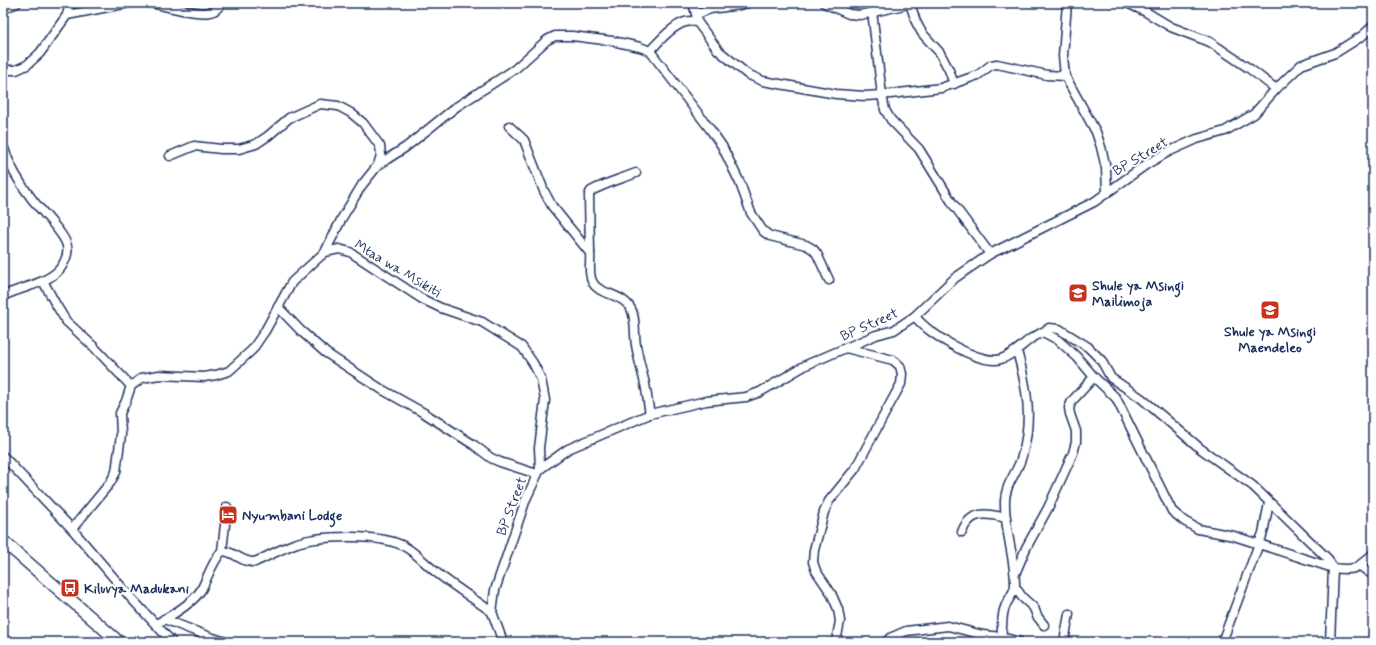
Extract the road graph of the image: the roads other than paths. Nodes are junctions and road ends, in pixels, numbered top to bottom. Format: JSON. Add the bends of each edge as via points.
{"nodes":[{"id":1,"x":17,"y":3,"type":"edge"},
{"id":2,"x":70,"y":3,"type":"edge"},
{"id":3,"x":129,"y":3,"type":"edge"},
{"id":4,"x":150,"y":3,"type":"edge"},
{"id":5,"x":222,"y":3,"type":"edge"},
{"id":6,"x":747,"y":3,"type":"edge"},
{"id":7,"x":824,"y":3,"type":"edge"},
{"id":8,"x":911,"y":3,"type":"edge"},
{"id":9,"x":1067,"y":3,"type":"edge"},
{"id":10,"x":1127,"y":3,"type":"edge"},
{"id":11,"x":694,"y":4,"type":"edge"},
{"id":12,"x":3,"y":9,"type":"edge"},
{"id":13,"x":710,"y":9,"type":"junction"},
{"id":14,"x":872,"y":12,"type":"junction"},
{"id":15,"x":697,"y":14,"type":"junction"},
{"id":16,"x":67,"y":15,"type":"junction"},
{"id":17,"x":698,"y":23,"type":"junction"},
{"id":18,"x":1373,"y":26,"type":"edge"},
{"id":19,"x":650,"y":51,"type":"junction"},
{"id":20,"x":3,"y":70,"type":"edge"},
{"id":21,"x":1065,"y":76,"type":"junction"},
{"id":22,"x":954,"y":84,"type":"junction"},
{"id":23,"x":1276,"y":89,"type":"junction"},
{"id":24,"x":882,"y":95,"type":"junction"},
{"id":25,"x":509,"y":126,"type":"dead end"},
{"id":26,"x":3,"y":146,"type":"edge"},
{"id":27,"x":170,"y":156,"type":"dead end"},
{"id":28,"x":378,"y":165,"type":"junction"},
{"id":29,"x":636,"y":173,"type":"dead end"},
{"id":30,"x":1107,"y":192,"type":"junction"},
{"id":31,"x":325,"y":252,"type":"junction"},
{"id":32,"x":590,"y":253,"type":"junction"},
{"id":33,"x":990,"y":254,"type":"junction"},
{"id":34,"x":829,"y":280,"type":"dead end"},
{"id":35,"x":43,"y":281,"type":"junction"},
{"id":36,"x":3,"y":296,"type":"edge"},
{"id":37,"x":278,"y":307,"type":"junction"},
{"id":38,"x":915,"y":316,"type":"junction"},
{"id":39,"x":1043,"y":332,"type":"junction"},
{"id":40,"x":846,"y":348,"type":"junction"},
{"id":41,"x":1017,"y":351,"type":"junction"},
{"id":42,"x":1094,"y":378,"type":"junction"},
{"id":43,"x":131,"y":386,"type":"junction"},
{"id":44,"x":650,"y":414,"type":"junction"},
{"id":45,"x":3,"y":456,"type":"edge"},
{"id":46,"x":539,"y":472,"type":"junction"},
{"id":47,"x":1270,"y":503,"type":"junction"},
{"id":48,"x":227,"y":507,"type":"dead end"},
{"id":49,"x":1006,"y":518,"type":"junction"},
{"id":50,"x":72,"y":529,"type":"junction"},
{"id":51,"x":962,"y":532,"type":"dead end"},
{"id":52,"x":3,"y":541,"type":"edge"},
{"id":53,"x":1259,"y":543,"type":"junction"},
{"id":54,"x":222,"y":551,"type":"junction"},
{"id":55,"x":1373,"y":554,"type":"edge"},
{"id":56,"x":1360,"y":566,"type":"junction"},
{"id":57,"x":1333,"y":568,"type":"junction"},
{"id":58,"x":1015,"y":575,"type":"junction"},
{"id":59,"x":1373,"y":575,"type":"edge"},
{"id":60,"x":1016,"y":588,"type":"junction"},
{"id":61,"x":492,"y":612,"type":"junction"},
{"id":62,"x":1069,"y":614,"type":"dead end"},
{"id":63,"x":164,"y":620,"type":"junction"},
{"id":64,"x":156,"y":624,"type":"junction"},
{"id":65,"x":1044,"y":625,"type":"dead end"},
{"id":66,"x":1001,"y":637,"type":"junction"},
{"id":67,"x":119,"y":642,"type":"edge"},
{"id":68,"x":172,"y":642,"type":"edge"},
{"id":69,"x":226,"y":642,"type":"edge"},
{"id":70,"x":503,"y":642,"type":"edge"},
{"id":71,"x":836,"y":642,"type":"edge"},
{"id":72,"x":886,"y":642,"type":"edge"},
{"id":73,"x":1020,"y":642,"type":"edge"},
{"id":74,"x":1064,"y":642,"type":"edge"},
{"id":75,"x":1222,"y":642,"type":"edge"},
{"id":76,"x":1330,"y":642,"type":"edge"}],
"edges":[{"from":1,"to":12,"type":"street"},
{"from":2,"to":16,"type":"street"},
{"from":3,"to":16,"type":"street"},
{"from":4,"to":5,"type":"street","via":[[195,12],[211,12]]},
{"from":6,"to":13,"type":"street"},
{"from":7,"to":14,"type":"street","via":[[849,14]]},
{"from":8,"to":14,"type":"street"},
{"from":8,"to":22,"type":"street","via":[[916,22],[940,53]]},
{"from":9,"to":21,"type":"street","via":[[1062,56]]},
{"from":10,"to":23,"type":"street","via":[[1171,27],[1210,42]]},
{"from":11,"to":13,"type":"street"},
{"from":11,"to":15,"type":"street"},
{"from":13,"to":15,"type":"street"},
{"from":14,"to":24,"type":"street"},
{"from":15,"to":17,"type":"street"},
{"from":16,"to":20,"type":"street","via":[[40,53],[16,70]]},
{"from":17,"to":19,"type":"street","via":[[693,20],[681,23]]},
{"from":17,"to":24,"type":"street","via":[[718,50],[747,74],[763,81],[836,94]]},
{"from":18,"to":23,"type":"street","name":"BP Street","via":[[1335,53],[1301,65]]},
{"from":19,"to":28,"type":"street","via":[[612,41],[555,36],[546,40],[515,69],[456,107]]},
{"from":19,"to":34,"type":"street","via":[[722,146],[751,213],[763,231],[770,236],[813,248]]},
{"from":21,"to":22,"type":"street","via":[[1047,75],[996,64],[978,75]]},
{"from":21,"to":30,"type":"street","via":[[1096,132],[1106,168]]},
{"from":22,"to":24,"type":"street"},
{"from":23,"to":30,"type":"street","name":"BP Street","via":[[1254,114],[1225,131],[1197,139],[1147,164]]},
{"from":24,"to":33,"type":"street","via":[[891,120],[919,149],[953,204]]},
{"from":25,"to":32,"type":"street","via":[[524,140],[552,206]]},
{"from":26,"to":35,"type":"street","via":[[31,198],[62,235],[67,245],[64,264]]},
{"from":27,"to":28,"type":"street","via":[[194,146],[221,149],[256,144],[289,118],[320,104],[338,106],[363,123],[380,146]]},
{"from":28,"to":31,"type":"street","via":[[362,185]]},
{"from":29,"to":32,"type":"street","via":[[591,191]]},
{"from":30,"to":33,"type":"street","name":"BP Street","via":[[1077,212]]},
{"from":31,"to":37,"type":"street","via":[[292,282]]},
{"from":31,"to":46,"type":"street","name":"Mtaa wa Msikiti","via":[[350,252],[422,299],[482,322],[522,347],[541,379],[545,400]]},
{"from":32,"to":44,"type":"street","via":[[589,271],[596,288],[619,297],[632,312]]},
{"from":33,"to":38,"type":"street","name":"BP Street","via":[[955,278]]},
{"from":35,"to":36,"type":"street"},
{"from":35,"to":43,"type":"street","via":[[66,321],[94,346]]},
{"from":37,"to":43,"type":"street","via":[[252,350],[229,371],[204,377],[159,375],[142,378]]},
{"from":37,"to":46,"type":"street","via":[[326,353],[375,385],[424,413],[491,458]]},
{"from":38,"to":40,"type":"street","name":"BP Street","via":[[894,330]]},
{"from":38,"to":41,"type":"street","via":[[944,341],[975,356],[992,360]]},
{"from":39,"to":41,"type":"street","via":[[1030,339]]},
{"from":39,"to":42,"type":"street","via":[[1058,340],[1077,357]]},
{"from":39,"to":47,"type":"street","via":[[1049,328],[1059,329],[1088,346],[1112,378],[1141,398],[1201,450],[1253,486]]},
{"from":40,"to":44,"type":"street","name":"BP Street","via":[[806,365],[760,392],[746,397],[706,401]]},
{"from":40,"to":71,"type":"street","via":[[893,360],[900,366],[902,374],[901,384],[855,469],[829,501],[814,550],[813,562],[816,571],[838,609],[840,621]]},
{"from":41,"to":49,"type":"street","via":[[1028,399],[1029,423],[1022,457],[1008,485],[1005,499]]},
{"from":42,"to":53,"type":"street","via":[[1116,398],[1172,511],[1198,529]]},
{"from":42,"to":58,"type":"street","via":[[1072,401],[1069,408],[1076,431],[1073,453]]},
{"from":43,"to":50,"type":"street","via":[[120,413],[121,435],[116,472]]},
{"from":44,"to":46,"type":"street","name":"BP Street","via":[[568,449]]},
{"from":45,"to":50,"type":"street"},
{"from":46,"to":61,"type":"street","name":"BP Street","via":[[526,499],[495,590]]},
{"from":47,"to":53,"type":"street"},
{"from":47,"to":57,"type":"street","via":[[1328,559]]},
{"from":48,"to":54,"type":"street"},
{"from":49,"to":51,"type":"street","via":[[990,514],[974,516],[965,524]]},
{"from":49,"to":58,"type":"street"},
{"from":50,"to":64,"type":"street"},
{"from":52,"to":67,"type":"highway"},
{"from":53,"to":57,"type":"street"},
{"from":53,"to":75,"type":"street"},
{"from":54,"to":61,"type":"street","via":[[228,551],[249,563],[311,539],[381,539],[408,548],[438,574]]},
{"from":54,"to":63,"type":"street","via":[[216,557],[200,591],[191,601]]},
{"from":55,"to":56,"type":"street"},
{"from":56,"to":57,"type":"street","via":[[1349,570]]},
{"from":56,"to":59,"type":"street"},
{"from":57,"to":76,"type":"street"},
{"from":58,"to":60,"type":"street"},
{"from":60,"to":65,"type":"street","via":[[1034,608]]},
{"from":60,"to":66,"type":"street","via":[[1004,606]]},
{"from":61,"to":70,"type":"street","name":"BP Street"},
{"from":62,"to":74,"type":"street"},
{"from":63,"to":64,"type":"street"},
{"from":63,"to":69,"type":"street"},
{"from":64,"to":68,"type":"street"},
{"from":66,"to":72,"type":"street","via":[[948,626],[906,631]]},
{"from":66,"to":73,"type":"street"}]}
